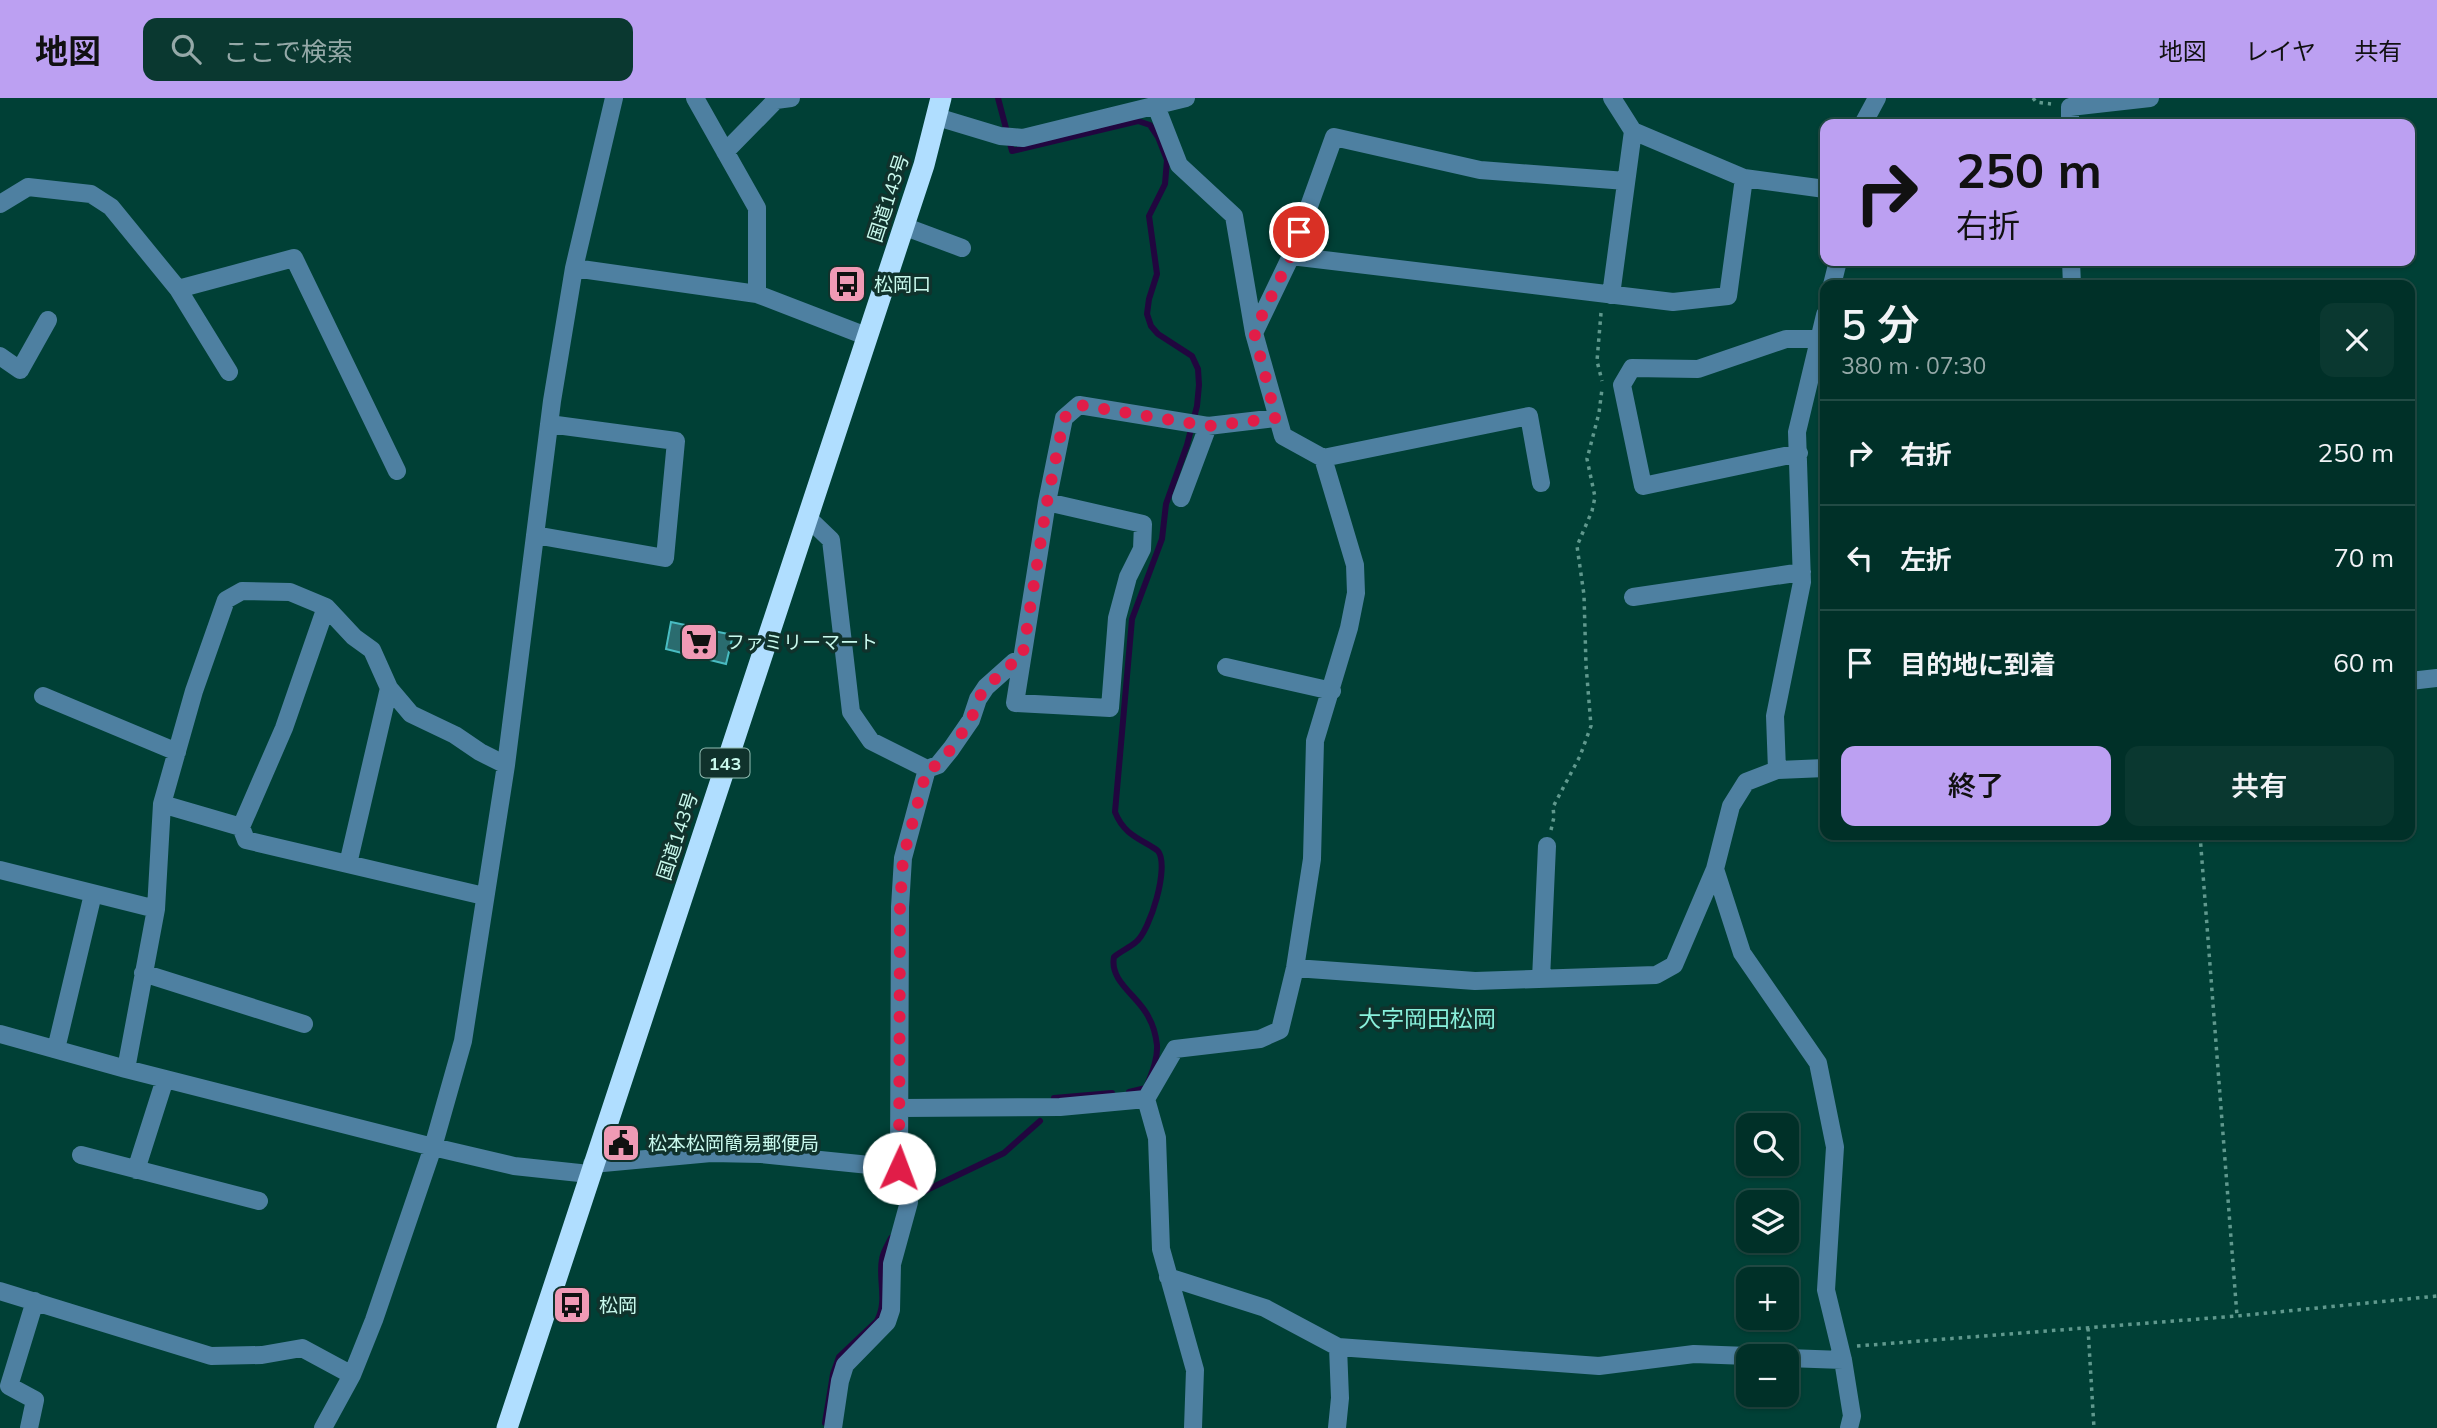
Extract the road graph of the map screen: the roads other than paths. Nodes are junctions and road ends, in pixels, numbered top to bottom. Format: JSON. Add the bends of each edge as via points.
{"nodes":[{"id":1,"x":614,"y":98,"type":"edge"},
{"id":2,"x":695,"y":98,"type":"edge"},
{"id":3,"x":791,"y":98,"type":"edge"},
{"id":4,"x":1186,"y":98,"type":"edge"},
{"id":5,"x":1612,"y":98,"type":"edge"},
{"id":6,"x":1877,"y":98,"type":"edge"},
{"id":7,"x":2150,"y":98,"type":"edge"},
{"id":8,"x":1156,"y":106,"type":"junction"},
{"id":9,"x":939,"y":108,"type":"edge"},
{"id":10,"x":1866,"y":119,"type":"edge"},
{"id":11,"x":2070,"y":119,"type":"edge"},
{"id":12,"x":1633,"y":131,"type":"junction"},
{"id":13,"x":725,"y":152,"type":"junction"},
{"id":14,"x":1744,"y":178,"type":"junction"},
{"id":15,"x":1626,"y":181,"type":"junction"},
{"id":16,"x":1820,"y":188,"type":"edge"},
{"id":17,"x":0,"y":204,"type":"edge"},
{"id":18,"x":903,"y":226,"type":"junction"},
{"id":19,"x":962,"y":248,"type":"dead end"},
{"id":20,"x":1291,"y":256,"type":"junction"},
{"id":21,"x":574,"y":268,"type":"junction"},
{"id":22,"x":178,"y":289,"type":"junction"},
{"id":23,"x":757,"y":294,"type":"junction"},
{"id":24,"x":1607,"y":294,"type":"junction"},
{"id":25,"x":48,"y":320,"type":"dead end"},
{"id":26,"x":1254,"y":332,"type":"junction"},
{"id":27,"x":866,"y":336,"type":"junction"},
{"id":28,"x":1820,"y":339,"type":"joint"},
{"id":29,"x":0,"y":356,"type":"edge"},
{"id":30,"x":1820,"y":360,"type":"edge"},
{"id":31,"x":229,"y":372,"type":"dead end"},
{"id":32,"x":1276,"y":418,"type":"junction"},
{"id":33,"x":549,"y":424,"type":"junction"},
{"id":34,"x":1199,"y":424,"type":"junction"},
{"id":35,"x":1799,"y":453,"type":"junction"},
{"id":36,"x":1323,"y":458,"type":"junction"},
{"id":37,"x":397,"y":471,"type":"dead end"},
{"id":38,"x":1541,"y":483,"type":"dead end"},
{"id":39,"x":1181,"y":498,"type":"dead end"},
{"id":40,"x":1047,"y":502,"type":"junction"},
{"id":41,"x":807,"y":517,"type":"junction"},
{"id":42,"x":535,"y":535,"type":"junction"},
{"id":43,"x":1802,"y":572,"type":"junction"},
{"id":44,"x":1633,"y":597,"type":"dead end"},
{"id":45,"x":326,"y":607,"type":"junction"},
{"id":46,"x":1022,"y":659,"type":"junction"},
{"id":47,"x":1226,"y":667,"type":"dead end"},
{"id":48,"x":2437,"y":678,"type":"edge"},
{"id":49,"x":2415,"y":680,"type":"edge"},
{"id":50,"x":389,"y":688,"type":"junction"},
{"id":51,"x":1332,"y":691,"type":"junction"},
{"id":52,"x":43,"y":696,"type":"dead end"},
{"id":53,"x":177,"y":752,"type":"junction"},
{"id":54,"x":506,"y":765,"type":"junction"},
{"id":55,"x":1820,"y":768,"type":"edge"},
{"id":56,"x":927,"y":769,"type":"junction"},
{"id":57,"x":1777,"y":770,"type":"junction"},
{"id":58,"x":162,"y":804,"type":"junction"},
{"id":59,"x":242,"y":827,"type":"junction"},
{"id":60,"x":1547,"y":845,"type":"road end"},
{"id":61,"x":348,"y":863,"type":"junction"},
{"id":62,"x":1715,"y":869,"type":"junction"},
{"id":63,"x":0,"y":870,"type":"edge"},
{"id":64,"x":93,"y":894,"type":"junction"},
{"id":65,"x":484,"y":896,"type":"junction"},
{"id":66,"x":156,"y":909,"type":"junction"},
{"id":67,"x":1295,"y":968,"type":"junction"},
{"id":68,"x":143,"y":972,"type":"junction"},
{"id":69,"x":1541,"y":979,"type":"junction"},
{"id":70,"x":304,"y":1024,"type":"dead end"},
{"id":71,"x":0,"y":1034,"type":"edge"},
{"id":72,"x":56,"y":1049,"type":"junction"},
{"id":73,"x":126,"y":1069,"type":"junction"},
{"id":74,"x":165,"y":1079,"type":"junction"},
{"id":75,"x":1146,"y":1099,"type":"junction"},
{"id":76,"x":901,"y":1108,"type":"junction"},
{"id":77,"x":433,"y":1147,"type":"junction"},
{"id":78,"x":81,"y":1155,"type":"dead end"},
{"id":79,"x":899,"y":1168,"type":"junction"},
{"id":80,"x":591,"y":1169,"type":"junction"},
{"id":81,"x":136,"y":1170,"type":"junction"},
{"id":82,"x":259,"y":1201,"type":"dead end"},
{"id":83,"x":1168,"y":1277,"type":"junction"},
{"id":84,"x":0,"y":1291,"type":"edge"},
{"id":85,"x":35,"y":1301,"type":"junction"},
{"id":86,"x":1338,"y":1347,"type":"junction"},
{"id":87,"x":1841,"y":1354,"type":"junction"},
{"id":88,"x":1736,"y":1356,"type":"edge"},
{"id":89,"x":1799,"y":1357,"type":"edge"},
{"id":90,"x":352,"y":1375,"type":"junction"},
{"id":91,"x":29,"y":1428,"type":"edge"},
{"id":92,"x":323,"y":1428,"type":"edge"},
{"id":93,"x":507,"y":1428,"type":"edge"},
{"id":94,"x":833,"y":1428,"type":"edge"},
{"id":95,"x":1194,"y":1428,"type":"edge"},
{"id":96,"x":1337,"y":1428,"type":"edge"},
{"id":97,"x":1849,"y":1428,"type":"edge"}],
"edges":[{"from":1,"to":21,"type":"street"},
{"from":2,"to":13,"type":"street"},
{"from":3,"to":13,"type":"street","via":[[776,100]]},
{"from":4,"to":8,"type":"street"},
{"from":5,"to":12,"type":"street"},
{"from":6,"to":10,"type":"street"},
{"from":7,"to":11,"type":"street","via":[[2070,107]]},
{"from":8,"to":9,"type":"street","via":[[1023,138],[1000,136]]},
{"from":8,"to":26,"type":"street","via":[[1179,165],[1234,216]]},
{"from":9,"to":18,"type":"highway","name":"国道143号","number":"143"},
{"from":12,"to":14,"type":"street"},
{"from":12,"to":15,"type":"street"},
{"from":13,"to":23,"type":"street","via":[[757,208]]},
{"from":14,"to":16,"type":"street"},
{"from":14,"to":24,"type":"street","via":[[1728,296],[1673,302]]},
{"from":15,"to":20,"type":"street","via":[[1480,170],[1334,137]]},
{"from":15,"to":24,"type":"street"},
{"from":17,"to":22,"type":"street","via":[[28,187],[91,194],[111,207]]},
{"from":18,"to":19,"type":"street"},
{"from":18,"to":27,"type":"highway","name":"国道143号","number":"143"},
{"from":20,"to":24,"type":"street"},
{"from":20,"to":26,"type":"street"},
{"from":21,"to":23,"type":"street"},
{"from":21,"to":33,"type":"street"},
{"from":22,"to":31,"type":"street"},
{"from":22,"to":37,"type":"street","via":[[294,258]]},
{"from":23,"to":27,"type":"street"},
{"from":25,"to":29,"type":"street","via":[[20,370]]},
{"from":26,"to":32,"type":"street"},
{"from":27,"to":41,"type":"highway","name":"国道143号","number":"143"},
{"from":28,"to":30,"type":"street"},
{"from":28,"to":35,"type":"street","via":[[1786,339],[1698,369],[1632,368],[1622,385],[1643,486]]},
{"from":30,"to":35,"type":"street","via":[[1797,432]]},
{"from":32,"to":34,"type":"street"},
{"from":32,"to":36,"type":"street","via":[[1283,436]]},
{"from":33,"to":42,"type":"street"},
{"from":33,"to":42,"type":"street","via":[[676,441],[665,558]]},
{"from":34,"to":39,"type":"street"},
{"from":34,"to":40,"type":"street","via":[[1079,405],[1064,418]]},
{"from":35,"to":43,"type":"street"},
{"from":36,"to":38,"type":"street","via":[[1529,416]]},
{"from":36,"to":51,"type":"street","via":[[1355,565],[1349,628]]},
{"from":40,"to":46,"type":"street"},
{"from":40,"to":46,"type":"street","via":[[1143,524],[1142,549],[1117,618],[1110,708],[1015,703]]},
{"from":41,"to":56,"type":"street","via":[[831,540],[851,712],[871,741]]},
{"from":41,"to":80,"type":"highway","name":"国道143号","number":"143"},
{"from":42,"to":54,"type":"street"},
{"from":43,"to":44,"type":"street"},
{"from":43,"to":57,"type":"street","via":[[1775,716]]},
{"from":45,"to":50,"type":"street","via":[[372,650]]},
{"from":45,"to":53,"type":"street","via":[[290,592],[242,591],[226,600]]},
{"from":45,"to":59,"type":"street","via":[[284,728]]},
{"from":46,"to":56,"type":"street","via":[[986,687],[951,749],[938,765]]},
{"from":47,"to":51,"type":"street"},
{"from":48,"to":49,"type":"street"},
{"from":50,"to":54,"type":"street","via":[[411,715]]},
{"from":50,"to":61,"type":"street"},
{"from":51,"to":67,"type":"street","via":[[1315,741],[1312,859]]},
{"from":52,"to":53,"type":"street"},
{"from":53,"to":58,"type":"street"},
{"from":54,"to":65,"type":"street"},
{"from":55,"to":57,"type":"street"},
{"from":56,"to":76,"type":"street","via":[[903,858]]},
{"from":57,"to":62,"type":"street","via":[[1746,782],[1731,806]]},
{"from":58,"to":59,"type":"street"},
{"from":58,"to":66,"type":"street"},
{"from":59,"to":61,"type":"street","via":[[246,840]]},
{"from":60,"to":69,"type":"street"},
{"from":61,"to":65,"type":"street"},
{"from":62,"to":69,"type":"street","via":[[1674,965],[1656,975]]},
{"from":62,"to":87,"type":"street","via":[[1742,953],[1818,1063],[1835,1147],[1826,1290]]},
{"from":63,"to":64,"type":"street"},
{"from":64,"to":66,"type":"street"},
{"from":64,"to":72,"type":"street"},
{"from":65,"to":77,"type":"street","via":[[463,1041]]},
{"from":66,"to":68,"type":"street"},
{"from":67,"to":69,"type":"street","via":[[1475,981]]},
{"from":67,"to":75,"type":"street","via":[[1280,1030],[1260,1039],[1175,1049]]},
{"from":68,"to":70,"type":"street"},
{"from":68,"to":73,"type":"street"},
{"from":71,"to":72,"type":"street"},
{"from":72,"to":73,"type":"street"},
{"from":73,"to":74,"type":"street"},
{"from":74,"to":77,"type":"street"},
{"from":74,"to":81,"type":"street"},
{"from":75,"to":76,"type":"street","via":[[1060,1107]]},
{"from":75,"to":83,"type":"street","via":[[1157,1138],[1161,1249]]},
{"from":76,"to":79,"type":"street"},
{"from":77,"to":80,"type":"street","via":[[514,1166]]},
{"from":77,"to":90,"type":"street"},
{"from":78,"to":81,"type":"street"},
{"from":79,"to":80,"type":"street","via":[[711,1153]]},
{"from":79,"to":94,"type":"street","via":[[908,1198],[892,1264],[891,1310],[887,1322],[845,1365]]},
{"from":80,"to":93,"type":"highway","name":"国道143号","number":"143"},
{"from":81,"to":82,"type":"street"},
{"from":83,"to":86,"type":"street","via":[[1265,1308]]},
{"from":83,"to":95,"type":"street","via":[[1195,1370]]},
{"from":84,"to":85,"type":"street"},
{"from":85,"to":90,"type":"street","via":[[211,1356],[302,1348]]},
{"from":85,"to":91,"type":"street","via":[[9,1386],[35,1400]]},
{"from":86,"to":88,"type":"street","via":[[1599,1366],[1694,1354]]},
{"from":86,"to":96,"type":"street"},
{"from":87,"to":89,"type":"street"},
{"from":87,"to":97,"type":"street","via":[[1852,1416]]},
{"from":90,"to":92,"type":"street"}]}
